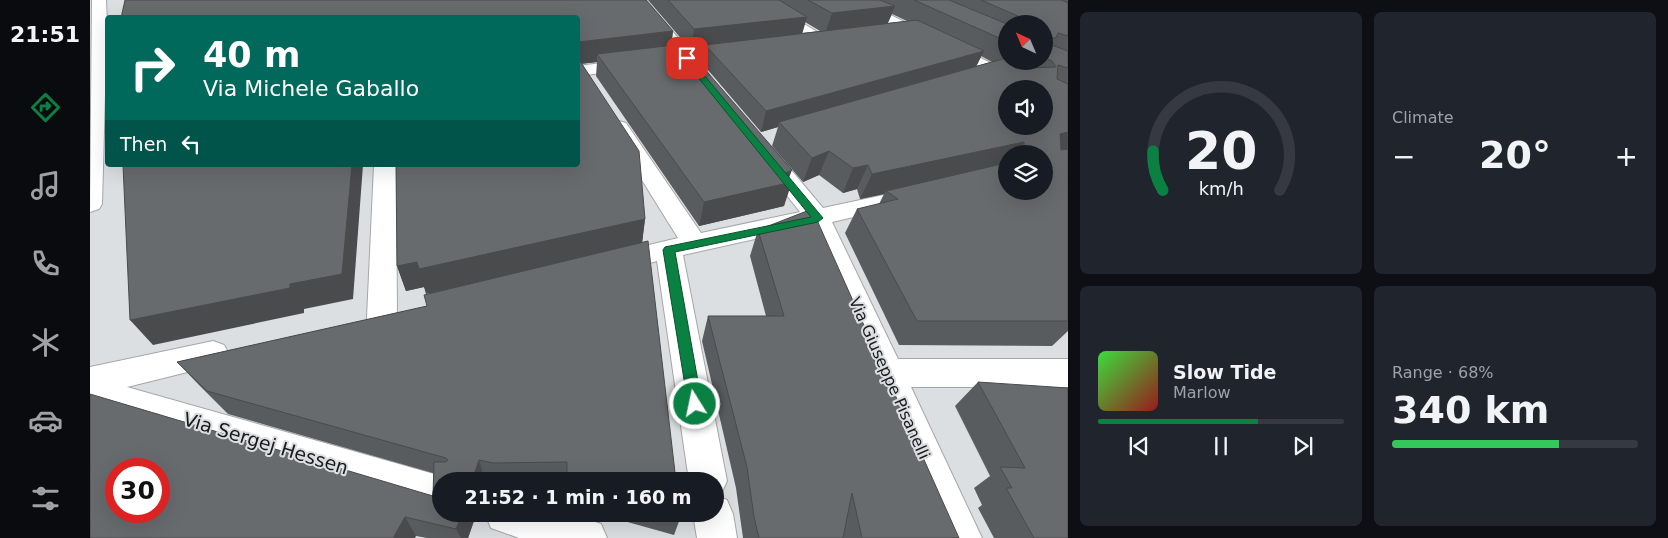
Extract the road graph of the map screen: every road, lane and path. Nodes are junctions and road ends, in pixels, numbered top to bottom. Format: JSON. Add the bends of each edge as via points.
{"nodes":[{"id":1,"x":99,"y":0,"type":"edge"},
{"id":2,"x":638,"y":0,"type":"edge"},
{"id":3,"x":754,"y":0,"type":"edge"},
{"id":4,"x":847,"y":0,"type":"edge"},
{"id":5,"x":99,"y":23,"type":"edge"},
{"id":6,"x":911,"y":31,"type":"junction"},
{"id":7,"x":882,"y":35,"type":"edge"},
{"id":8,"x":842,"y":40,"type":"edge"},
{"id":9,"x":822,"y":42,"type":"junction"},
{"id":10,"x":794,"y":45,"type":"edge"},
{"id":11,"x":649,"y":63,"type":"edge"},
{"id":12,"x":995,"y":72,"type":"junction"},
{"id":13,"x":584,"y":76,"type":"edge"},
{"id":14,"x":966,"y":80,"type":"edge"},
{"id":15,"x":1011,"y":80,"type":"edge"},
{"id":16,"x":712,"y":89,"type":"edge"},
{"id":17,"x":609,"y":112,"type":"edge"},
{"id":18,"x":97,"y":122,"type":"edge"},
{"id":19,"x":774,"y":136,"type":"dead end"},
{"id":20,"x":385,"y":167,"type":"edge"},
{"id":21,"x":91,"y":189,"type":"edge"},
{"id":22,"x":921,"y":195,"type":"edge"},
{"id":23,"x":818,"y":218,"type":"junction"},
{"id":24,"x":682,"y":246,"type":"junction"},
{"id":25,"x":592,"y":268,"type":"edge"},
{"id":26,"x":411,"y":311,"type":"edge"},
{"id":27,"x":382,"y":318,"type":"junction"},
{"id":28,"x":353,"y":324,"type":"edge"},
{"id":29,"x":236,"y":350,"type":"edge"},
{"id":30,"x":888,"y":373,"type":"junction"},
{"id":31,"x":1068,"y":373,"type":"edge"},
{"id":32,"x":90,"y":381,"type":"edge"},
{"id":33,"x":90,"y":391,"type":"edge"},
{"id":34,"x":707,"y":472,"type":"edge"},
{"id":35,"x":432,"y":492,"type":"edge"},
{"id":36,"x":532,"y":522,"type":"edge"},
{"id":37,"x":714,"y":522,"type":"edge"},
{"id":38,"x":587,"y":538,"type":"edge"},
{"id":39,"x":717,"y":538,"type":"edge"},
{"id":40,"x":962,"y":538,"type":"edge"}],
"edges":[{"from":1,"to":5,"type":"street"},
{"from":2,"to":16,"type":"street"},
{"from":3,"to":9,"type":"street"},
{"from":4,"to":6,"type":"street"},
{"from":5,"to":18,"type":"street"},
{"from":6,"to":7,"type":"street"},
{"from":6,"to":12,"type":"street"},
{"from":8,"to":9,"type":"street"},
{"from":9,"to":10,"type":"street"},
{"from":11,"to":13,"type":"street"},
{"from":12,"to":14,"type":"street"},
{"from":12,"to":15,"type":"street"},
{"from":17,"to":24,"type":"street"},
{"from":18,"to":21,"type":"street"},
{"from":19,"to":23,"type":"street","name":"Via Giuseppe Pisanelli","via":[[755,142]]},
{"from":20,"to":27,"type":"street"},
{"from":22,"to":23,"type":"street"},
{"from":23,"to":24,"type":"street"},
{"from":23,"to":30,"type":"street","name":"Via Giuseppe Pisanelli"},
{"from":24,"to":25,"type":"street"},
{"from":24,"to":34,"type":"street"},
{"from":26,"to":27,"type":"street"},
{"from":27,"to":28,"type":"street"},
{"from":29,"to":32,"type":"street"},
{"from":30,"to":31,"type":"street"},
{"from":30,"to":40,"type":"street","name":"Via Giuseppe Pisanelli"},
{"from":33,"to":35,"type":"street","name":"Via Sergej Hessen"},
{"from":36,"to":38,"type":"street"},
{"from":37,"to":39,"type":"street"}]}
